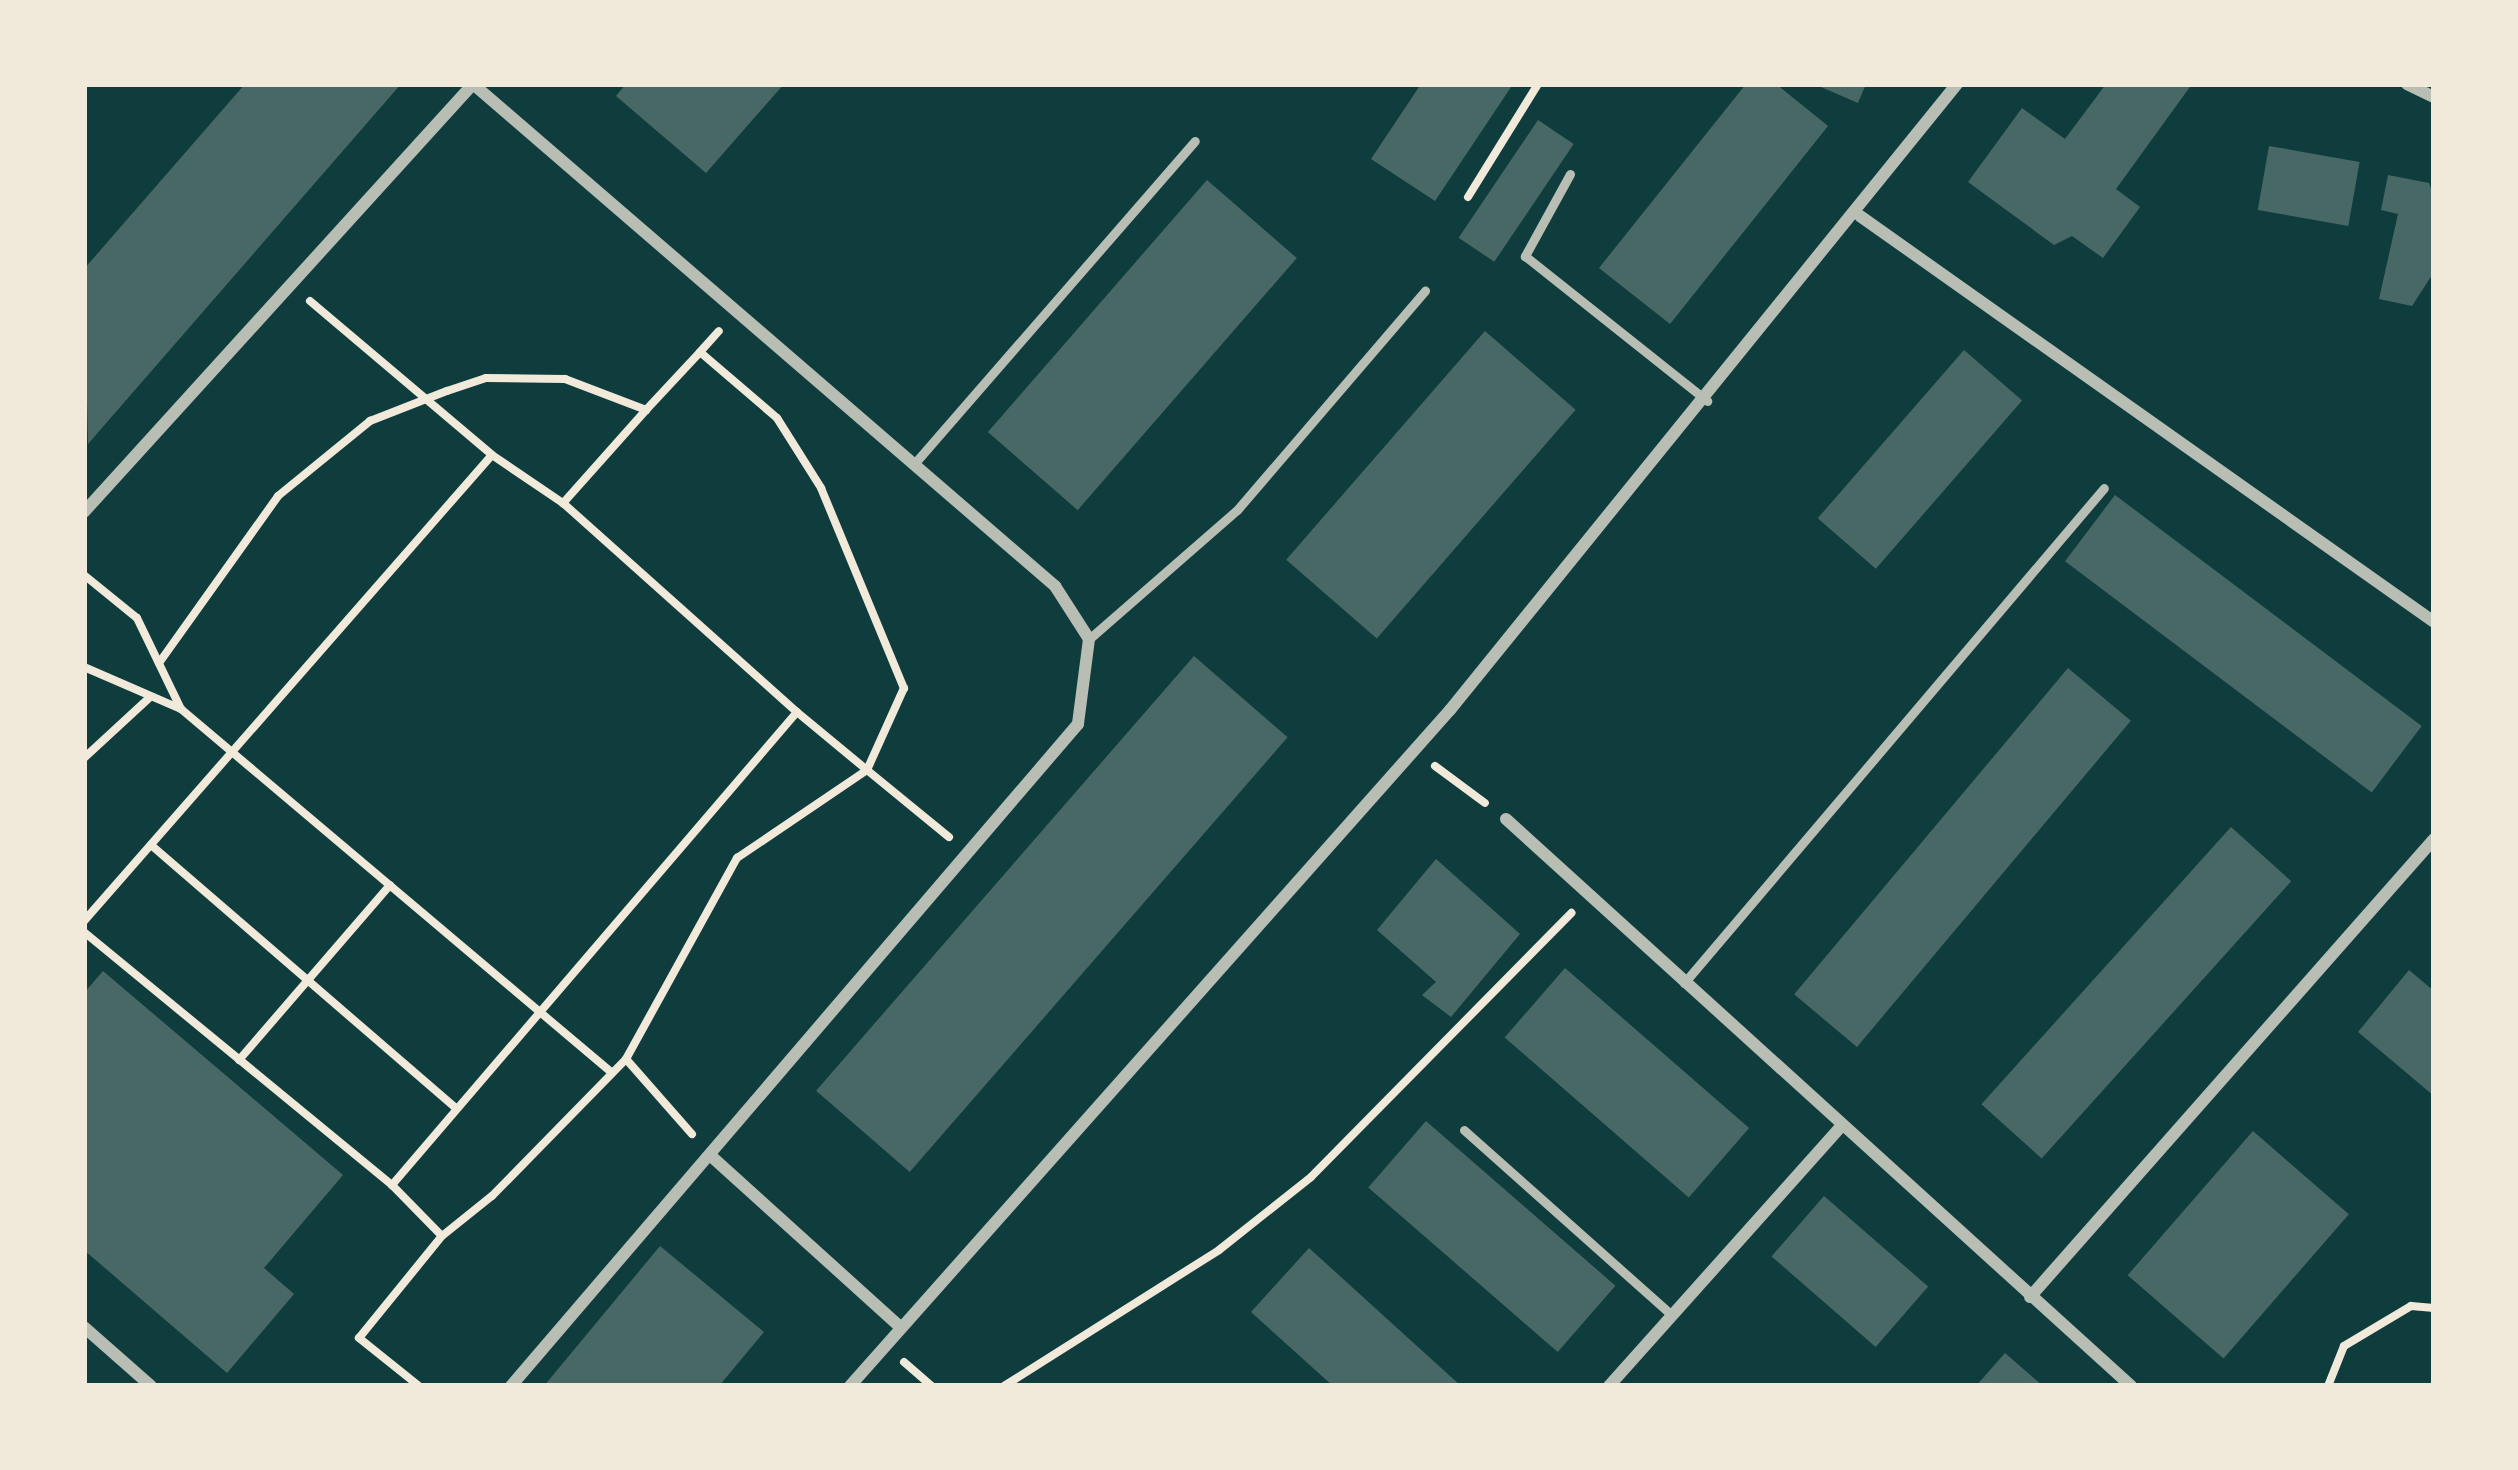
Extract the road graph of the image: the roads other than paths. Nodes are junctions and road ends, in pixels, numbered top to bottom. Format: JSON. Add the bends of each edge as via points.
{"nodes":[{"id":1,"x":473,"y":84,"type":"edge"},
{"id":2,"x":1957,"y":84,"type":"edge"},
{"id":3,"x":2408,"y":84,"type":"edge"},
{"id":4,"x":2434,"y":97,"type":"edge"},
{"id":5,"x":1195,"y":141,"type":"dead end"},
{"id":6,"x":1570,"y":174,"type":"dead end"},
{"id":7,"x":1860,"y":217,"type":"junction"},
{"id":8,"x":1425,"y":291,"type":"dead end"},
{"id":9,"x":1707,"y":400,"type":"junction"},
{"id":10,"x":914,"y":464,"type":"junction"},
{"id":11,"x":2104,"y":488,"type":"dead end"},
{"id":12,"x":84,"y":512,"type":"edge"},
{"id":13,"x":2434,"y":622,"type":"edge"},
{"id":14,"x":1089,"y":639,"type":"junction"},
{"id":15,"x":1506,"y":819,"type":"road end"},
{"id":16,"x":2434,"y":839,"type":"edge"},
{"id":17,"x":1684,"y":983,"type":"junction"},
{"id":18,"x":1840,"y":1128,"type":"junction"},
{"id":19,"x":1464,"y":1130,"type":"dead end"},
{"id":20,"x":711,"y":1156,"type":"junction"},
{"id":21,"x":2030,"y":1297,"type":"junction"},
{"id":22,"x":1672,"y":1315,"type":"junction"},
{"id":23,"x":84,"y":1327,"type":"edge"},
{"id":24,"x":900,"y":1327,"type":"junction"},
{"id":25,"x":151,"y":1386,"type":"edge"},
{"id":26,"x":511,"y":1386,"type":"edge"},
{"id":27,"x":850,"y":1386,"type":"edge"},
{"id":28,"x":1609,"y":1386,"type":"edge"},
{"id":29,"x":2131,"y":1386,"type":"edge"}],
"edges":[{"from":1,"to":10,"type":"street"},
{"from":1,"to":12,"type":"street"},
{"from":2,"to":7,"type":"street"},
{"from":3,"to":4,"type":"street"},
{"from":5,"to":10,"type":"lane"},
{"from":6,"to":9,"type":"lane","via":[[1525,256]]},
{"from":7,"to":9,"type":"street"},
{"from":7,"to":13,"type":"street"},
{"from":8,"to":14,"type":"lane","via":[[1237,510]]},
{"from":9,"to":24,"type":"street","via":[[1414,751]]},
{"from":10,"to":14,"type":"street","via":[[1055,586]]},
{"from":11,"to":17,"type":"lane"},
{"from":14,"to":20,"type":"street","via":[[1078,724]]},
{"from":15,"to":17,"type":"street"},
{"from":16,"to":21,"type":"street"},
{"from":17,"to":18,"type":"street"},
{"from":18,"to":21,"type":"street"},
{"from":18,"to":22,"type":"street"},
{"from":19,"to":22,"type":"lane"},
{"from":20,"to":24,"type":"street"},
{"from":20,"to":26,"type":"street"},
{"from":21,"to":29,"type":"street"},
{"from":22,"to":28,"type":"street"},
{"from":23,"to":25,"type":"street"},
{"from":24,"to":27,"type":"street"}]}
